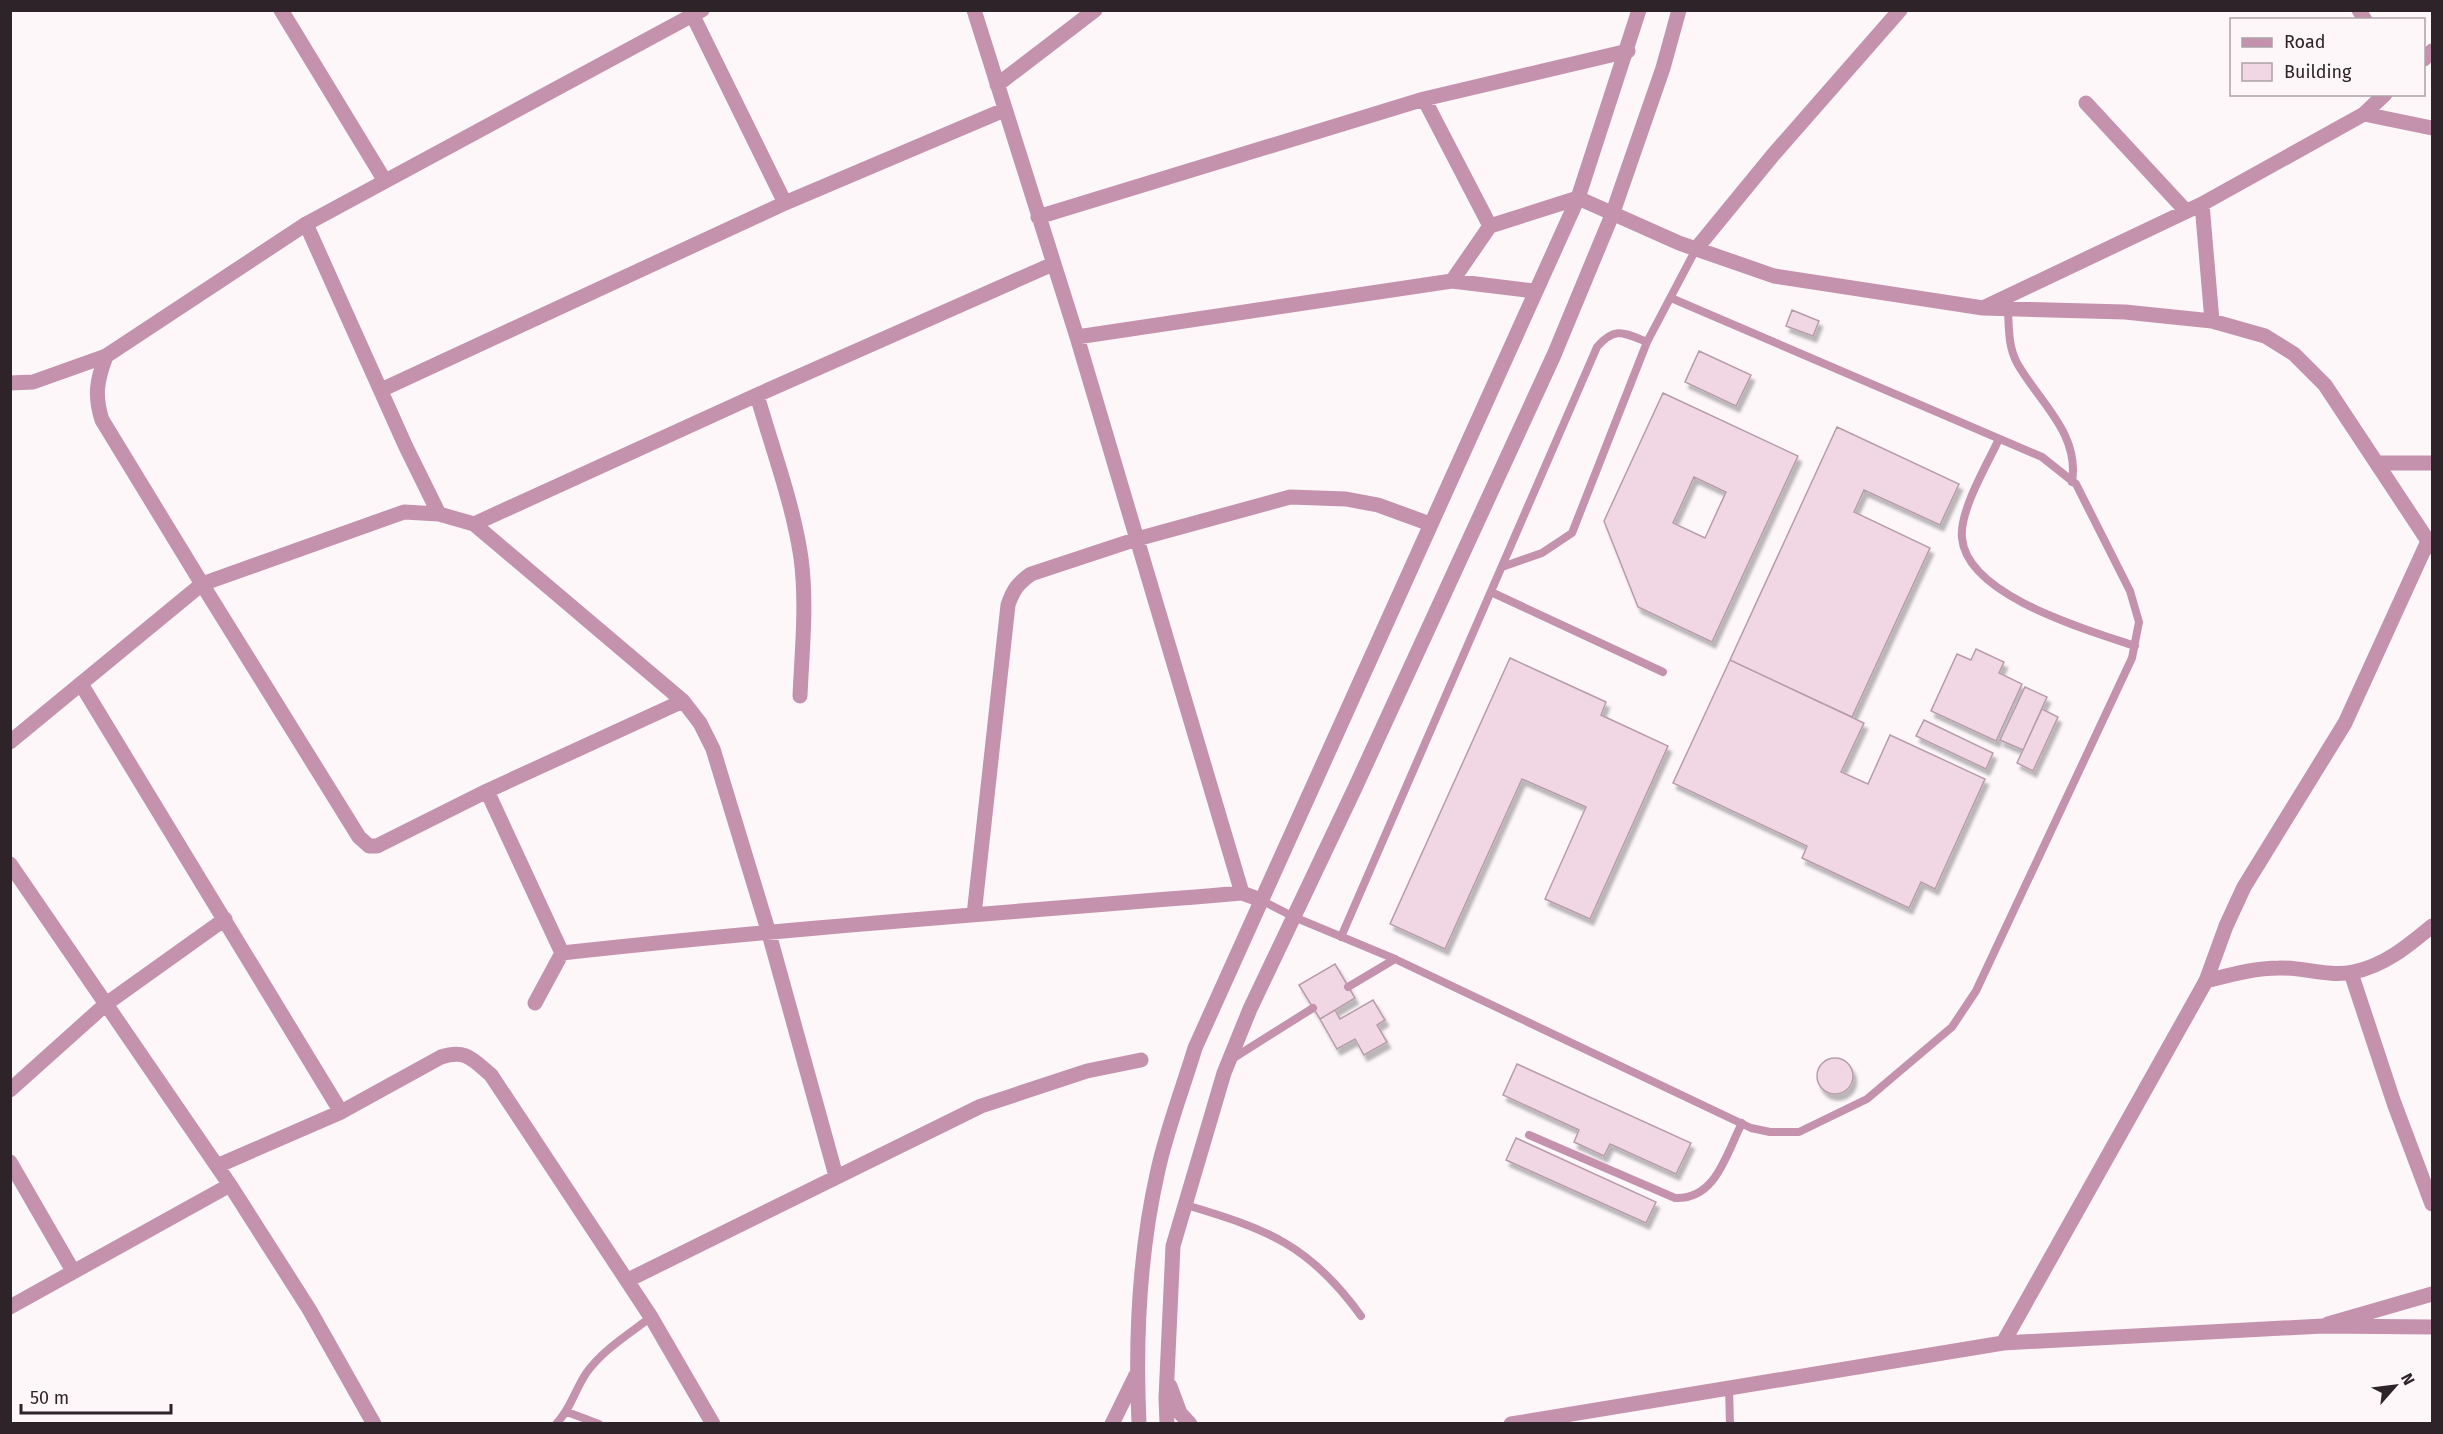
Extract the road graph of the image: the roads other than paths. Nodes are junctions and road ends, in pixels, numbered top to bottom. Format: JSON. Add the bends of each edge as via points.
{"nodes":[{"id":1,"x":281,"y":10,"type":"edge"},
{"id":2,"x":974,"y":10,"type":"edge"},
{"id":3,"x":1095,"y":10,"type":"edge"},
{"id":4,"x":1639,"y":10,"type":"edge"},
{"id":5,"x":1679,"y":10,"type":"edge"},
{"id":6,"x":1900,"y":10,"type":"edge"},
{"id":7,"x":698,"y":13,"type":"edge"},
{"id":8,"x":1628,"y":51,"type":"junction"},
{"id":9,"x":997,"y":85,"type":"junction"},
{"id":10,"x":2383,"y":96,"type":"edge"},
{"id":11,"x":1424,"y":99,"type":"junction"},
{"id":12,"x":2086,"y":103,"type":"dead end"},
{"id":13,"x":1004,"y":111,"type":"junction"},
{"id":14,"x":2364,"y":114,"type":"junction"},
{"id":15,"x":2433,"y":128,"type":"edge"},
{"id":16,"x":385,"y":181,"type":"junction"},
{"id":17,"x":1578,"y":198,"type":"junction"},
{"id":18,"x":785,"y":203,"type":"junction"},
{"id":19,"x":2202,"y":204,"type":"junction"},
{"id":20,"x":2186,"y":211,"type":"junction"},
{"id":21,"x":1612,"y":215,"type":"junction"},
{"id":22,"x":1038,"y":217,"type":"junction"},
{"id":23,"x":306,"y":224,"type":"junction"},
{"id":24,"x":1490,"y":226,"type":"junction"},
{"id":25,"x":1696,"y":249,"type":"junction"},
{"id":26,"x":1053,"y":264,"type":"junction"},
{"id":27,"x":1452,"y":281,"type":"junction"},
{"id":28,"x":1534,"y":291,"type":"junction"},
{"id":29,"x":1671,"y":298,"type":"junction"},
{"id":30,"x":1983,"y":308,"type":"junction"},
{"id":31,"x":2008,"y":309,"type":"junction"},
{"id":32,"x":2212,"y":321,"type":"junction"},
{"id":33,"x":1077,"y":337,"type":"junction"},
{"id":34,"x":1647,"y":342,"type":"junction"},
{"id":35,"x":106,"y":356,"type":"junction"},
{"id":36,"x":10,"y":383,"type":"edge"},
{"id":37,"x":381,"y":390,"type":"junction"},
{"id":38,"x":757,"y":395,"type":"junction"},
{"id":39,"x":1999,"y":439,"type":"junction"},
{"id":40,"x":2377,"y":463,"type":"junction"},
{"id":41,"x":2433,"y":463,"type":"edge"},
{"id":42,"x":2072,"y":482,"type":"junction"},
{"id":43,"x":439,"y":514,"type":"junction"},
{"id":44,"x":474,"y":524,"type":"junction"},
{"id":45,"x":1430,"y":524,"type":"junction"},
{"id":46,"x":1137,"y":539,"type":"junction"},
{"id":47,"x":2430,"y":544,"type":"edge"},
{"id":48,"x":1502,"y":567,"type":"junction"},
{"id":49,"x":202,"y":585,"type":"junction"},
{"id":50,"x":1491,"y":592,"type":"junction"},
{"id":51,"x":2134,"y":646,"type":"junction"},
{"id":52,"x":1663,"y":672,"type":"dead end"},
{"id":53,"x":81,"y":684,"type":"junction"},
{"id":54,"x":800,"y":696,"type":"dead end"},
{"id":55,"x":683,"y":700,"type":"junction"},
{"id":56,"x":10,"y":742,"type":"edge"},
{"id":57,"x":486,"y":791,"type":"junction"},
{"id":58,"x":10,"y":864,"type":"edge"},
{"id":59,"x":1242,"y":893,"type":"junction"},
{"id":60,"x":1261,"y":900,"type":"junction"},
{"id":61,"x":974,"y":915,"type":"junction"},
{"id":62,"x":1294,"y":917,"type":"junction"},
{"id":63,"x":225,"y":919,"type":"junction"},
{"id":64,"x":2433,"y":927,"type":"edge"},
{"id":65,"x":768,"y":930,"type":"junction"},
{"id":66,"x":1341,"y":937,"type":"junction"},
{"id":67,"x":562,"y":952,"type":"junction"},
{"id":68,"x":1395,"y":959,"type":"junction"},
{"id":69,"x":2351,"y":972,"type":"junction"},
{"id":70,"x":2206,"y":981,"type":"junction"},
{"id":71,"x":1348,"y":987,"type":"dead end"},
{"id":72,"x":106,"y":1004,"type":"junction"},
{"id":73,"x":536,"y":1004,"type":"dead end"},
{"id":74,"x":1313,"y":1008,"type":"dead end"},
{"id":75,"x":1141,"y":1059,"type":"dead end"},
{"id":76,"x":1229,"y":1061,"type":"junction"},
{"id":77,"x":10,"y":1090,"type":"edge"},
{"id":78,"x":341,"y":1112,"type":"junction"},
{"id":79,"x":1742,"y":1123,"type":"junction"},
{"id":80,"x":1529,"y":1135,"type":"dead end"},
{"id":81,"x":10,"y":1162,"type":"edge"},
{"id":82,"x":217,"y":1166,"type":"junction"},
{"id":83,"x":836,"y":1176,"type":"junction"},
{"id":84,"x":230,"y":1185,"type":"junction"},
{"id":85,"x":2433,"y":1204,"type":"edge"},
{"id":86,"x":1186,"y":1205,"type":"junction"},
{"id":87,"x":72,"y":1271,"type":"junction"},
{"id":88,"x":628,"y":1280,"type":"junction"},
{"id":89,"x":2433,"y":1294,"type":"edge"},
{"id":90,"x":10,"y":1307,"type":"edge"},
{"id":91,"x":1361,"y":1316,"type":"dead end"},
{"id":92,"x":651,"y":1317,"type":"junction"},
{"id":93,"x":2323,"y":1326,"type":"junction"},
{"id":94,"x":2433,"y":1327,"type":"edge"},
{"id":95,"x":2003,"y":1343,"type":"junction"},
{"id":96,"x":1138,"y":1372,"type":"junction"},
{"id":97,"x":1167,"y":1378,"type":"junction"},
{"id":98,"x":1729,"y":1388,"type":"junction"},
{"id":99,"x":567,"y":1412,"type":"junction"},
{"id":100,"x":374,"y":1424,"type":"edge"},
{"id":101,"x":556,"y":1424,"type":"edge"},
{"id":102,"x":599,"y":1424,"type":"edge"},
{"id":103,"x":713,"y":1424,"type":"edge"},
{"id":104,"x":1112,"y":1424,"type":"edge"},
{"id":105,"x":1139,"y":1424,"type":"edge"},
{"id":106,"x":1167,"y":1424,"type":"edge"},
{"id":107,"x":1190,"y":1424,"type":"edge"},
{"id":108,"x":1510,"y":1424,"type":"edge"},
{"id":109,"x":1730,"y":1424,"type":"edge"}],
"edges":[{"from":1,"to":16,"type":"street"},
{"from":2,"to":9,"type":"street"},
{"from":3,"to":9,"type":"street"},
{"from":4,"to":8,"type":"street"},
{"from":5,"to":21,"type":"street"},
{"from":6,"to":25,"type":"street"},
{"from":7,"to":16,"type":"street"},
{"from":7,"to":18,"type":"street"},
{"from":8,"to":11,"type":"street"},
{"from":8,"to":17,"type":"street"},
{"from":9,"to":13,"type":"street"},
{"from":10,"to":14,"type":"street"},
{"from":11,"to":22,"type":"street"},
{"from":11,"to":24,"type":"street"},
{"from":12,"to":20,"type":"street"},
{"from":13,"to":18,"type":"street"},
{"from":13,"to":22,"type":"street"},
{"from":14,"to":15,"type":"street"},
{"from":14,"to":19,"type":"street"},
{"from":16,"to":23,"type":"street"},
{"from":17,"to":21,"type":"street"},
{"from":17,"to":24,"type":"street"},
{"from":17,"to":28,"type":"street"},
{"from":18,"to":37,"type":"street"},
{"from":19,"to":20,"type":"street"},
{"from":19,"to":32,"type":"street"},
{"from":20,"to":30,"type":"street"},
{"from":21,"to":25,"type":"street"},
{"from":21,"to":62,"type":"street","via":[[1554,355]]},
{"from":22,"to":26,"type":"street"},
{"from":23,"to":35,"type":"street"},
{"from":23,"to":37,"type":"street"},
{"from":24,"to":27,"type":"street"},
{"from":25,"to":29,"type":"lane"},
{"from":25,"to":30,"type":"street","via":[[1774,276]]},
{"from":26,"to":33,"type":"street"},
{"from":26,"to":38,"type":"street"},
{"from":27,"to":28,"type":"street"},
{"from":27,"to":33,"type":"street"},
{"from":28,"to":45,"type":"street"},
{"from":29,"to":34,"type":"lane"},
{"from":29,"to":39,"type":"lane"},
{"from":30,"to":31,"type":"street"},
{"from":31,"to":32,"type":"street","via":[[2125,312]]},
{"from":31,"to":42,"type":"lane","via":[[2009,344],[2017,363],[2067,437],[2075,465]]},
{"from":32,"to":40,"type":"street","via":[[2265,336],[2294,354],[2325,385]]},
{"from":33,"to":46,"type":"street"},
{"from":34,"to":48,"type":"lane","via":[[1572,533],[1542,553]]},
{"from":34,"to":48,"type":"lane","via":[[1621,332],[1607,336],[1597,347]]},
{"from":35,"to":36,"type":"street","via":[[33,382]]},
{"from":35,"to":49,"type":"street","via":[[96,384],[102,420]]},
{"from":37,"to":43,"type":"street"},
{"from":38,"to":44,"type":"street"},
{"from":38,"to":54,"type":"street","via":[[801,558],[804,598]]},
{"from":39,"to":42,"type":"lane","via":[[2042,457]]},
{"from":39,"to":51,"type":"lane","via":[[1966,513],[1962,537],[1970,560],[1996,588],[2044,613]]},
{"from":40,"to":41,"type":"street"},
{"from":40,"to":47,"type":"street"},
{"from":42,"to":51,"type":"lane","via":[[2098,524],[2130,591],[2139,622]]},
{"from":43,"to":44,"type":"street"},
{"from":43,"to":49,"type":"street","via":[[404,512]]},
{"from":44,"to":55,"type":"street"},
{"from":45,"to":46,"type":"street","via":[[1346,499],[1290,497]]},
{"from":45,"to":60,"type":"street"},
{"from":46,"to":59,"type":"street"},
{"from":46,"to":61,"type":"street","via":[[1031,574],[1013,588]]},
{"from":47,"to":70,"type":"street","via":[[2345,723],[2244,887]]},
{"from":48,"to":50,"type":"lane"},
{"from":49,"to":53,"type":"street"},
{"from":49,"to":57,"type":"street","via":[[364,844],[377,846]]},
{"from":50,"to":52,"type":"lane"},
{"from":50,"to":66,"type":"lane"},
{"from":51,"to":79,"type":"lane","via":[[2132,658],[1976,992],[1952,1028],[1867,1099],[1826,1121],[1799,1132],[1784,1133]]},
{"from":53,"to":56,"type":"street"},
{"from":53,"to":63,"type":"street"},
{"from":55,"to":57,"type":"street"},
{"from":55,"to":65,"type":"street","via":[[713,749]]},
{"from":57,"to":67,"type":"street"},
{"from":58,"to":72,"type":"street"},
{"from":59,"to":60,"type":"street"},
{"from":59,"to":61,"type":"street"},
{"from":60,"to":62,"type":"lane"},
{"from":60,"to":96,"type":"street","via":[[1195,1048],[1158,1167],[1146,1232],[1137,1331]]},
{"from":61,"to":65,"type":"street"},
{"from":62,"to":66,"type":"lane"},
{"from":62,"to":76,"type":"street"},
{"from":63,"to":72,"type":"street"},
{"from":63,"to":78,"type":"street"},
{"from":64,"to":69,"type":"street","via":[[2398,953],[2369,968]]},
{"from":65,"to":67,"type":"street"},
{"from":65,"to":83,"type":"street"},
{"from":66,"to":68,"type":"lane"},
{"from":67,"to":73,"type":"street"},
{"from":68,"to":71,"type":"lane"},
{"from":68,"to":79,"type":"lane"},
{"from":69,"to":70,"type":"street","via":[[2280,967],[2247,970]]},
{"from":69,"to":85,"type":"street","via":[[2394,1103]]},
{"from":70,"to":95,"type":"street"},
{"from":72,"to":77,"type":"street"},
{"from":72,"to":82,"type":"street"},
{"from":74,"to":76,"type":"lane"},
{"from":75,"to":83,"type":"street","via":[[1087,1071],[981,1106]]},
{"from":76,"to":86,"type":"street"},
{"from":78,"to":82,"type":"street"},
{"from":78,"to":88,"type":"street","via":[[441,1058],[456,1052],[472,1058],[491,1075]]},
{"from":79,"to":80,"type":"lane","via":[[1710,1186],[1690,1199],[1675,1198]]},
{"from":81,"to":87,"type":"street"},
{"from":82,"to":84,"type":"street"},
{"from":83,"to":88,"type":"street"},
{"from":84,"to":87,"type":"street"},
{"from":84,"to":100,"type":"street","via":[[309,1309]]},
{"from":86,"to":91,"type":"lane","via":[[1278,1237],[1341,1288]]},
{"from":86,"to":97,"type":"street","via":[[1173,1246]]},
{"from":87,"to":90,"type":"street"},
{"from":88,"to":92,"type":"street"},
{"from":89,"to":93,"type":"street"},
{"from":92,"to":99,"type":"lane","via":[[604,1353],[582,1381]]},
{"from":92,"to":103,"type":"street"},
{"from":93,"to":94,"type":"street"},
{"from":93,"to":95,"type":"street"},
{"from":95,"to":98,"type":"street"},
{"from":96,"to":104,"type":"street"},
{"from":96,"to":105,"type":"street"},
{"from":97,"to":106,"type":"street"},
{"from":97,"to":107,"type":"street","via":[[1180,1413]]},
{"from":98,"to":108,"type":"street"},
{"from":98,"to":109,"type":"lane"},
{"from":99,"to":101,"type":"lane"},
{"from":99,"to":102,"type":"lane"}]}
